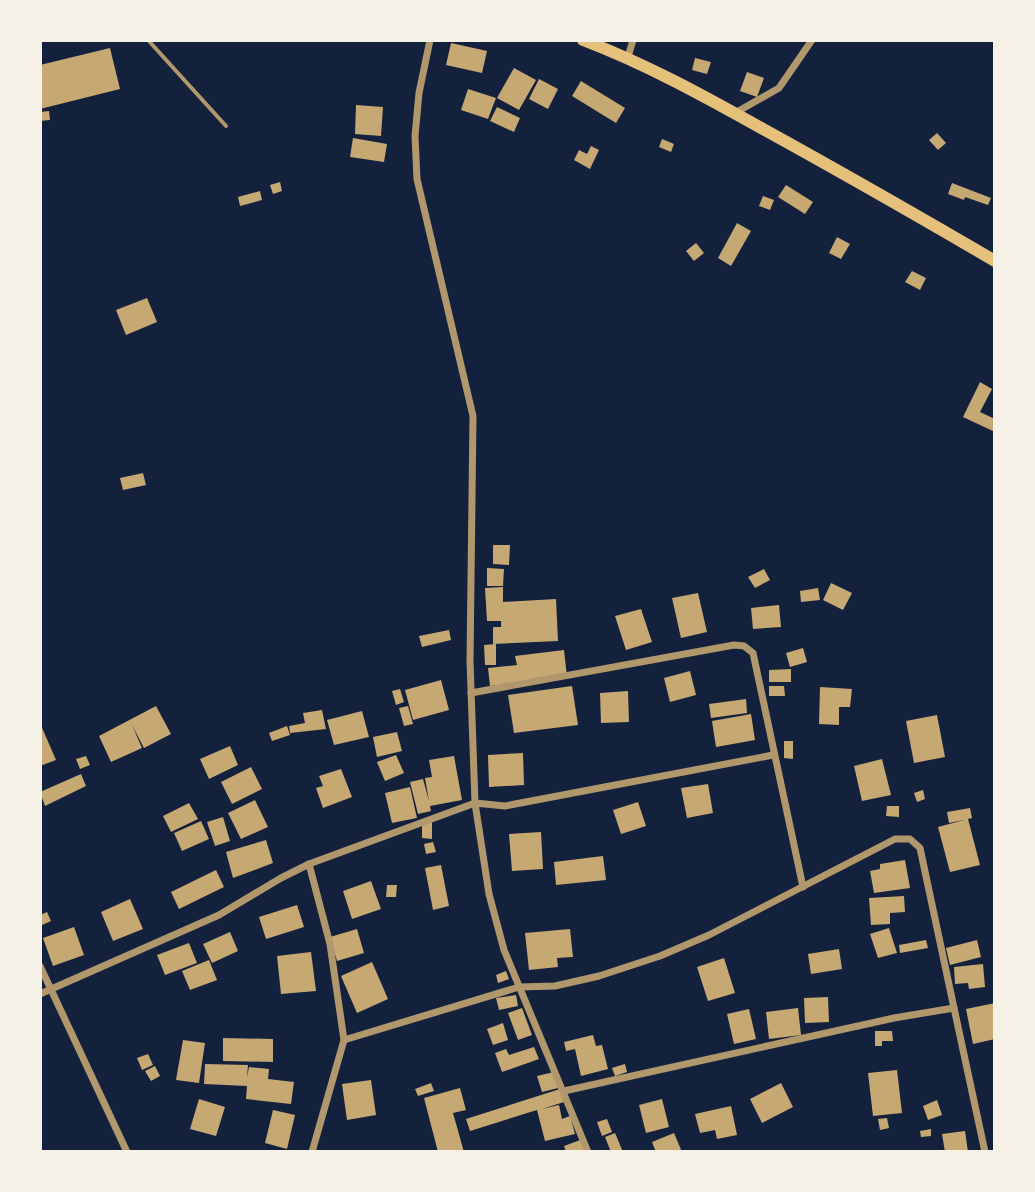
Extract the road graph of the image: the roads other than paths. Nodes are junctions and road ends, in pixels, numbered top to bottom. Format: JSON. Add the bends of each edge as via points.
{"nodes":[{"id":1,"x":148,"y":40,"type":"edge"},
{"id":2,"x":430,"y":40,"type":"edge"},
{"id":3,"x":583,"y":40,"type":"edge"},
{"id":4,"x":633,"y":40,"type":"edge"},
{"id":5,"x":812,"y":40,"type":"edge"},
{"id":6,"x":628,"y":57,"type":"junction"},
{"id":7,"x":735,"y":113,"type":"junction"},
{"id":8,"x":226,"y":126,"type":"dead end"},
{"id":9,"x":995,"y":261,"type":"edge"},
{"id":10,"x":471,"y":693,"type":"junction"},
{"id":11,"x":773,"y":755,"type":"junction"},
{"id":12,"x":475,"y":803,"type":"junction"},
{"id":13,"x":309,"y":864,"type":"junction"},
{"id":14,"x":803,"y":887,"type":"junction"},
{"id":15,"x":40,"y":966,"type":"edge"},
{"id":16,"x":519,"y":987,"type":"junction"},
{"id":17,"x":50,"y":989,"type":"junction"},
{"id":18,"x":40,"y":994,"type":"edge"},
{"id":19,"x":954,"y":1008,"type":"junction"},
{"id":20,"x":344,"y":1040,"type":"junction"},
{"id":21,"x":564,"y":1091,"type":"junction"},
{"id":22,"x":127,"y":1152,"type":"edge"},
{"id":23,"x":312,"y":1152,"type":"edge"},
{"id":24,"x":588,"y":1152,"type":"edge"},
{"id":25,"x":985,"y":1152,"type":"edge"}],
"edges":[{"from":1,"to":8,"type":"lane"},
{"from":2,"to":10,"type":"street","via":[[419,93],[417,179],[473,416]]},
{"from":3,"to":6,"type":"main road"},
{"from":4,"to":6,"type":"street"},
{"from":5,"to":7,"type":"street","via":[[779,88]]},
{"from":6,"to":7,"type":"main road"},
{"from":7,"to":9,"type":"main road"},
{"from":10,"to":11,"type":"street","via":[[744,646],[753,653]]},
{"from":10,"to":12,"type":"street"},
{"from":11,"to":12,"type":"street","via":[[505,806]]},
{"from":11,"to":14,"type":"street"},
{"from":12,"to":13,"type":"street"},
{"from":12,"to":16,"type":"street","via":[[489,894]]},
{"from":13,"to":17,"type":"street","via":[[219,915]]},
{"from":13,"to":20,"type":"street","via":[[330,944]]},
{"from":14,"to":16,"type":"street","via":[[660,956],[555,986]]},
{"from":14,"to":19,"type":"street","via":[[895,839],[910,839],[920,848]]},
{"from":15,"to":17,"type":"street"},
{"from":16,"to":20,"type":"street"},
{"from":16,"to":21,"type":"street"},
{"from":17,"to":18,"type":"street"},
{"from":17,"to":22,"type":"street"},
{"from":19,"to":21,"type":"street"},
{"from":19,"to":25,"type":"street"},
{"from":20,"to":23,"type":"street"},
{"from":21,"to":24,"type":"street"}]}
